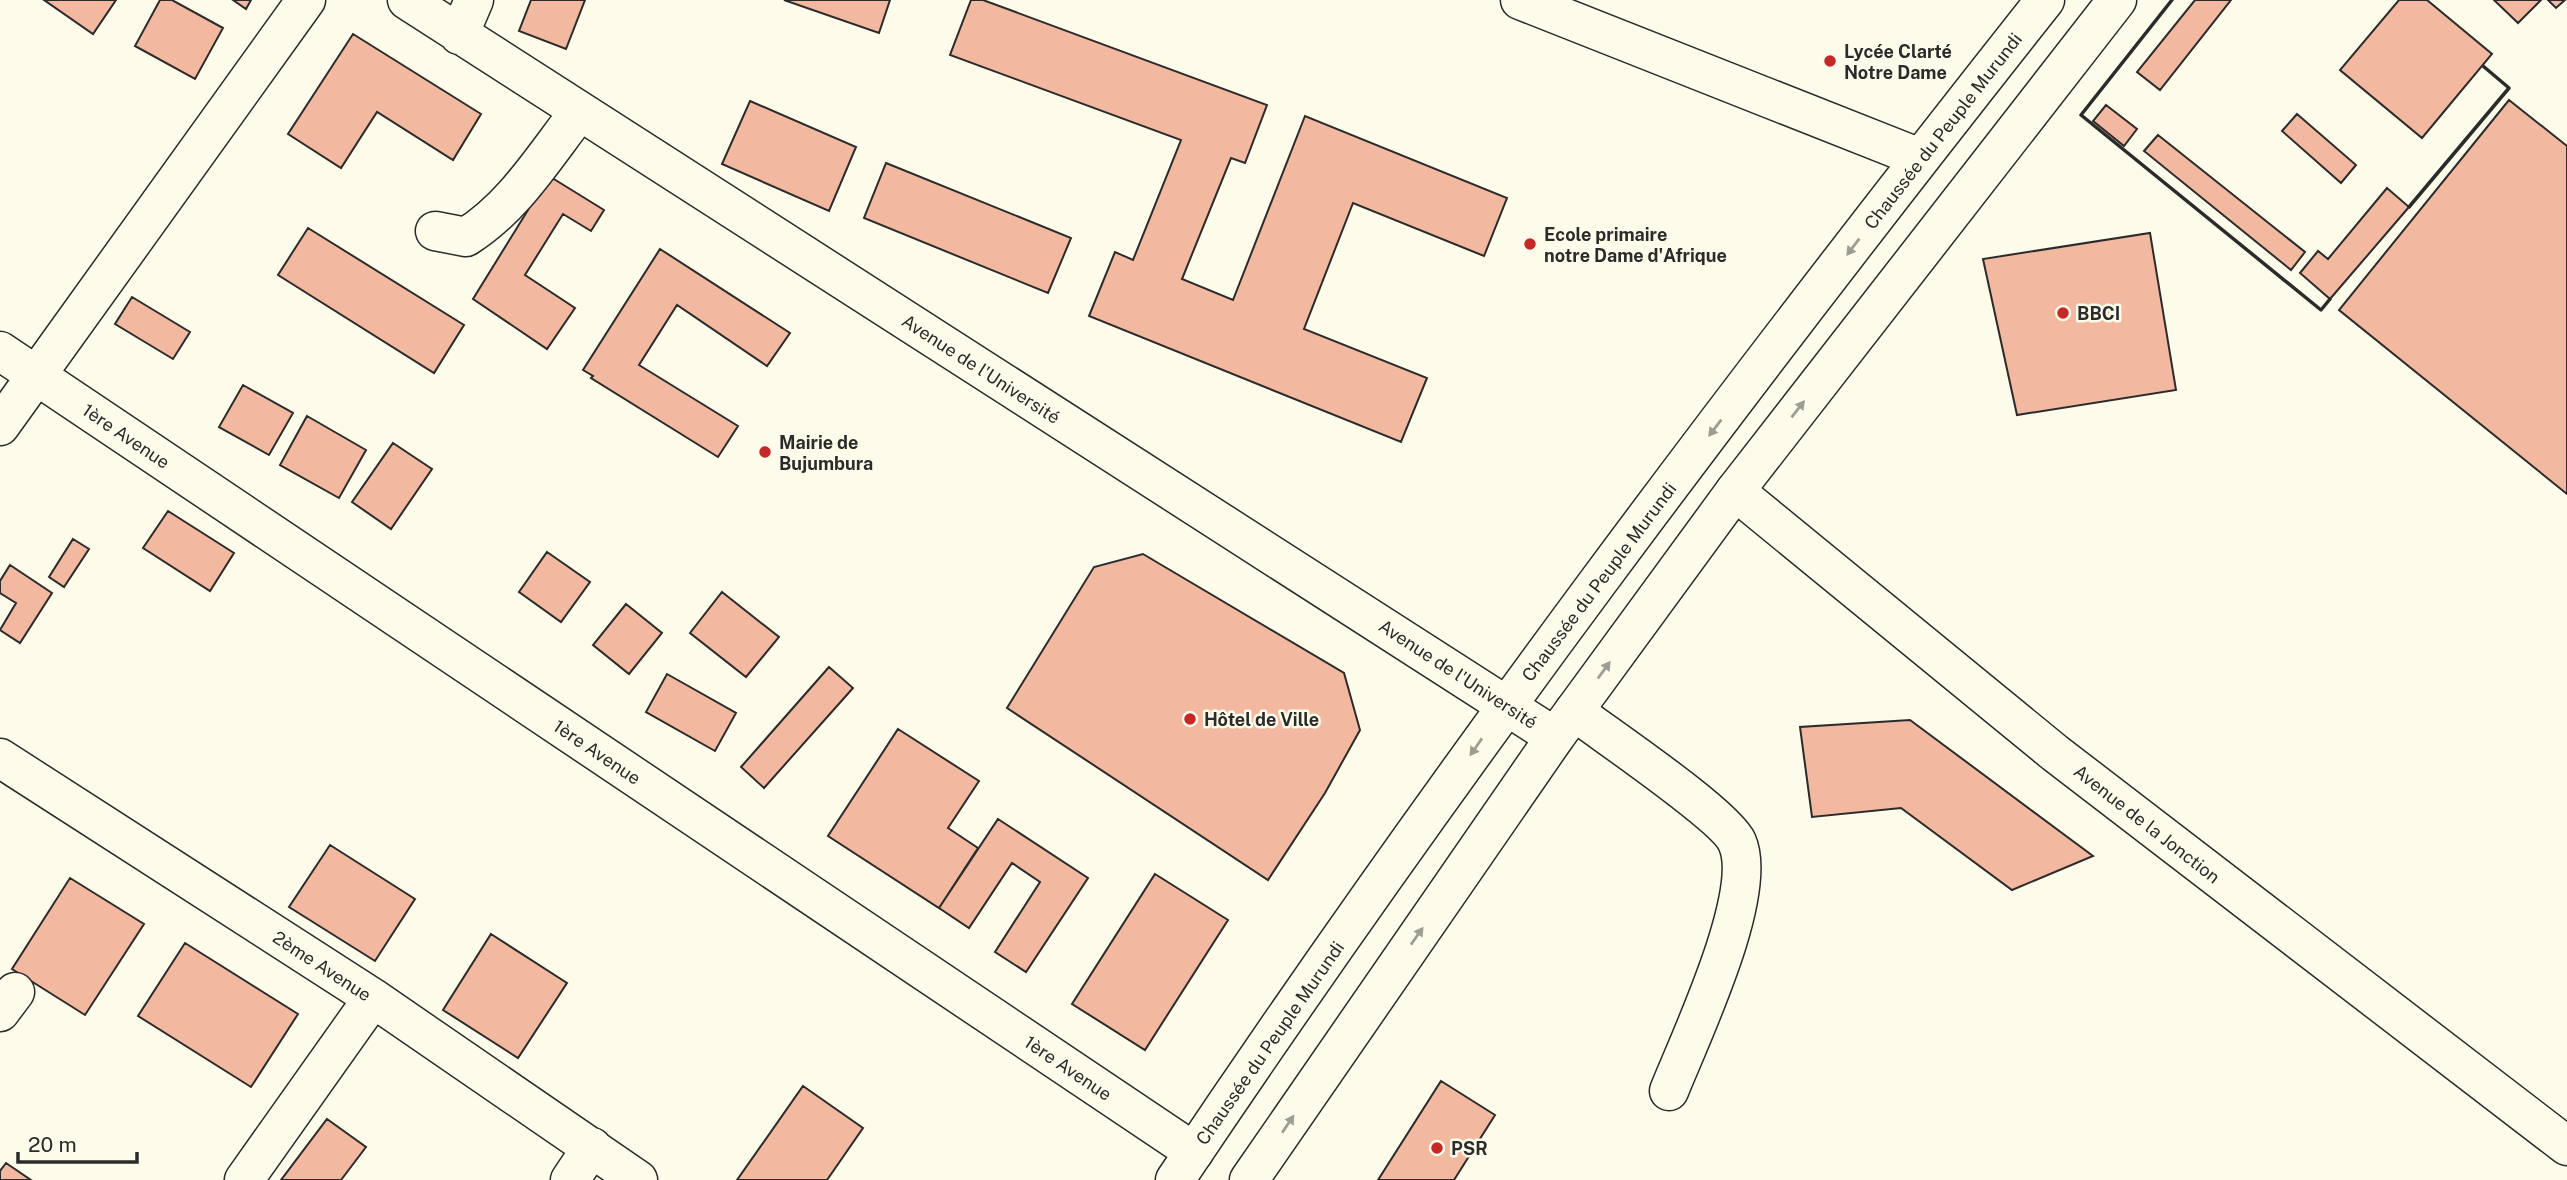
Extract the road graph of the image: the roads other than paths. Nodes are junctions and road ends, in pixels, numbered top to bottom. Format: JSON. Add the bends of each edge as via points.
{"nodes":[{"id":1,"x":306,"y":0,"type":"edge"},
{"id":2,"x":407,"y":0,"type":"edge"},
{"id":3,"x":474,"y":0,"type":"edge"},
{"id":4,"x":1520,"y":0,"type":"edge"},
{"id":5,"x":2045,"y":0,"type":"edge"},
{"id":6,"x":2117,"y":0,"type":"edge"},
{"id":7,"x":459,"y":35,"type":"junction"},
{"id":8,"x":579,"y":112,"type":"junction"},
{"id":9,"x":1920,"y":159,"type":"junction"},
{"id":10,"x":435,"y":231,"type":"dead end"},
{"id":11,"x":0,"y":351,"type":"edge"},
{"id":12,"x":37,"y":377,"type":"junction"},
{"id":13,"x":0,"y":426,"type":"edge"},
{"id":14,"x":1735,"y":491,"type":"junction"},
{"id":15,"x":1506,"y":704,"type":"junction"},
{"id":16,"x":1564,"y":724,"type":"junction"},
{"id":17,"x":0,"y":758,"type":"edge"},
{"id":18,"x":373,"y":999,"type":"junction"},
{"id":19,"x":1670,"y":1091,"type":"dead end"},
{"id":20,"x":2567,"y":1146,"type":"edge"},
{"id":21,"x":592,"y":1147,"type":"junction"},
{"id":22,"x":1185,"y":1166,"type":"edge"},
{"id":23,"x":244,"y":1180,"type":"edge"},
{"id":24,"x":570,"y":1180,"type":"edge"},
{"id":25,"x":638,"y":1180,"type":"edge"},
{"id":26,"x":1249,"y":1180,"type":"edge"}],
"edges":[{"from":1,"to":12,"type":"main road"},
{"from":2,"to":7,"type":"main road","name":"Avenue de l'Université"},
{"from":3,"to":7,"type":"main road"},
{"from":4,"to":9,"type":"main road"},
{"from":5,"to":9,"type":"main road","name":"Chaussée du Peuple Murundi"},
{"from":14,"to":6,"type":"main road","one_way":true},
{"from":7,"to":8,"type":"main road","name":"Avenue de l'Université"},
{"from":8,"to":10,"type":"main road","via":[[504,209],[486,224],[466,237]]},
{"from":8,"to":15,"type":"main road","name":"Avenue de l'Université"},
{"from":9,"to":15,"type":"main road","name":"Chaussée du Peuple Murundi","one_way":true},
{"from":11,"to":12,"type":"main road","name":"1ère Avenue"},
{"from":12,"to":13,"type":"main road"},
{"from":12,"to":22,"type":"main road","name":"1ère Avenue"},
{"from":16,"to":14,"type":"main road","one_way":true},
{"from":14,"to":20,"type":"main road","name":"Avenue de la Jonction","via":[[2055,753]]},
{"from":15,"to":16,"type":"main road","name":"Avenue de l'Université"},
{"from":15,"to":22,"type":"main road","name":"Chaussée du Peuple Murundi","one_way":true},
{"from":16,"to":19,"type":"main road","name":"Avenue de l'Université","via":[[1700,806],[1736,840],[1743,866],[1738,908]]},
{"from":26,"to":16,"type":"main road","one_way":true},
{"from":17,"to":18,"type":"main road","name":"2ème Avenue"},
{"from":18,"to":21,"type":"main road","name":"2ème Avenue"},
{"from":18,"to":23,"type":"main road"},
{"from":21,"to":24,"type":"main road"},
{"from":21,"to":25,"type":"main road","name":"2ème Avenue"}]}
